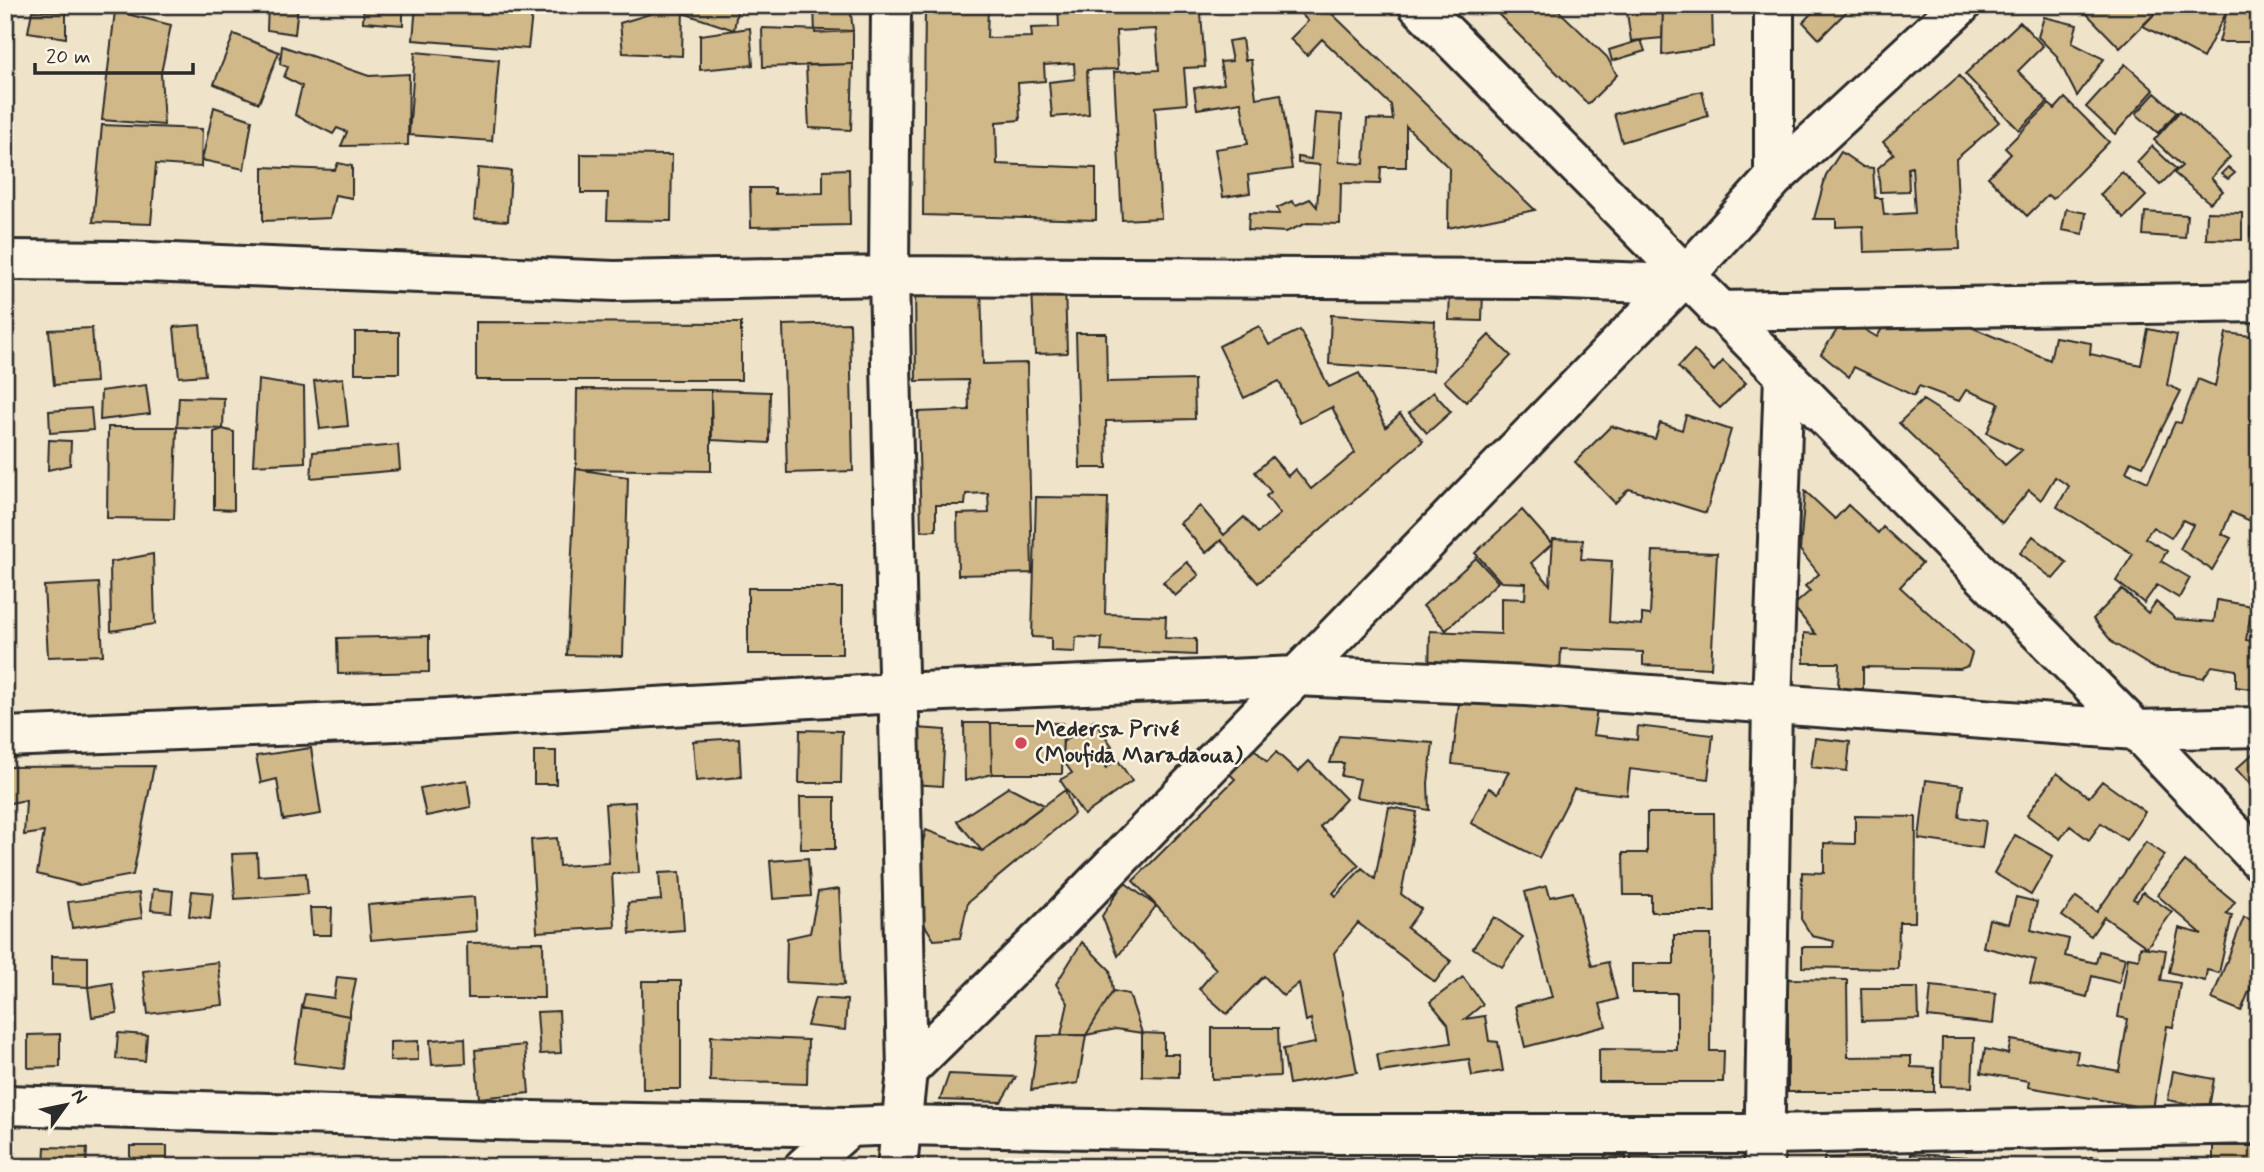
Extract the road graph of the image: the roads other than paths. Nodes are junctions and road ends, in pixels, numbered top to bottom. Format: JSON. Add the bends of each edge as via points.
{"nodes":[{"id":1,"x":891,"y":5,"type":"edge"},
{"id":2,"x":1418,"y":5,"type":"edge"},
{"id":3,"x":1774,"y":5,"type":"edge"},
{"id":4,"x":1961,"y":5,"type":"edge"},
{"id":5,"x":1774,"y":178,"type":"junction"},
{"id":6,"x":5,"y":260,"type":"edge"},
{"id":7,"x":889,"y":276,"type":"junction"},
{"id":8,"x":1680,"y":281,"type":"junction"},
{"id":9,"x":2259,"y":302,"type":"edge"},
{"id":10,"x":1718,"y":310,"type":"junction"},
{"id":11,"x":1784,"y":376,"type":"junction"},
{"id":12,"x":1296,"y":676,"type":"junction"},
{"id":13,"x":897,"y":693,"type":"junction"},
{"id":14,"x":1772,"y":702,"type":"junction"},
{"id":15,"x":2259,"y":727,"type":"edge"},
{"id":16,"x":2136,"y":730,"type":"junction"},
{"id":17,"x":5,"y":737,"type":"edge"},
{"id":18,"x":2259,"y":860,"type":"edge"},
{"id":19,"x":907,"y":1071,"type":"junction"},
{"id":20,"x":5,"y":1105,"type":"edge"},
{"id":21,"x":2259,"y":1124,"type":"edge"},
{"id":22,"x":900,"y":1125,"type":"junction"},
{"id":23,"x":849,"y":1127,"type":"junction"},
{"id":24,"x":1765,"y":1151,"type":"edge"},
{"id":25,"x":804,"y":1167,"type":"edge"},
{"id":26,"x":897,"y":1167,"type":"edge"}],
"edges":[{"from":1,"to":7,"type":"street"},
{"from":2,"to":8,"type":"street"},
{"from":3,"to":5,"type":"street"},
{"from":4,"to":5,"type":"street"},
{"from":5,"to":8,"type":"street"},
{"from":6,"to":7,"type":"street","via":[[614,281]]},
{"from":7,"to":8,"type":"street"},
{"from":7,"to":13,"type":"street"},
{"from":8,"to":10,"type":"street"},
{"from":8,"to":12,"type":"street"},
{"from":9,"to":10,"type":"street"},
{"from":10,"to":11,"type":"street"},
{"from":11,"to":14,"type":"street"},
{"from":11,"to":16,"type":"street"},
{"from":12,"to":13,"type":"street"},
{"from":12,"to":14,"type":"street"},
{"from":12,"to":19,"type":"street"},
{"from":13,"to":17,"type":"street","via":[[444,719]]},
{"from":13,"to":19,"type":"street"},
{"from":14,"to":16,"type":"street"},
{"from":14,"to":24,"type":"street"},
{"from":15,"to":16,"type":"street"},
{"from":16,"to":18,"type":"street"},
{"from":19,"to":22,"type":"street"},
{"from":20,"to":23,"type":"street"},
{"from":21,"to":24,"type":"street"},
{"from":22,"to":23,"type":"street"},
{"from":22,"to":24,"type":"street","via":[[1337,1134]]},
{"from":22,"to":26,"type":"street"},
{"from":23,"to":25,"type":"street"}]}
